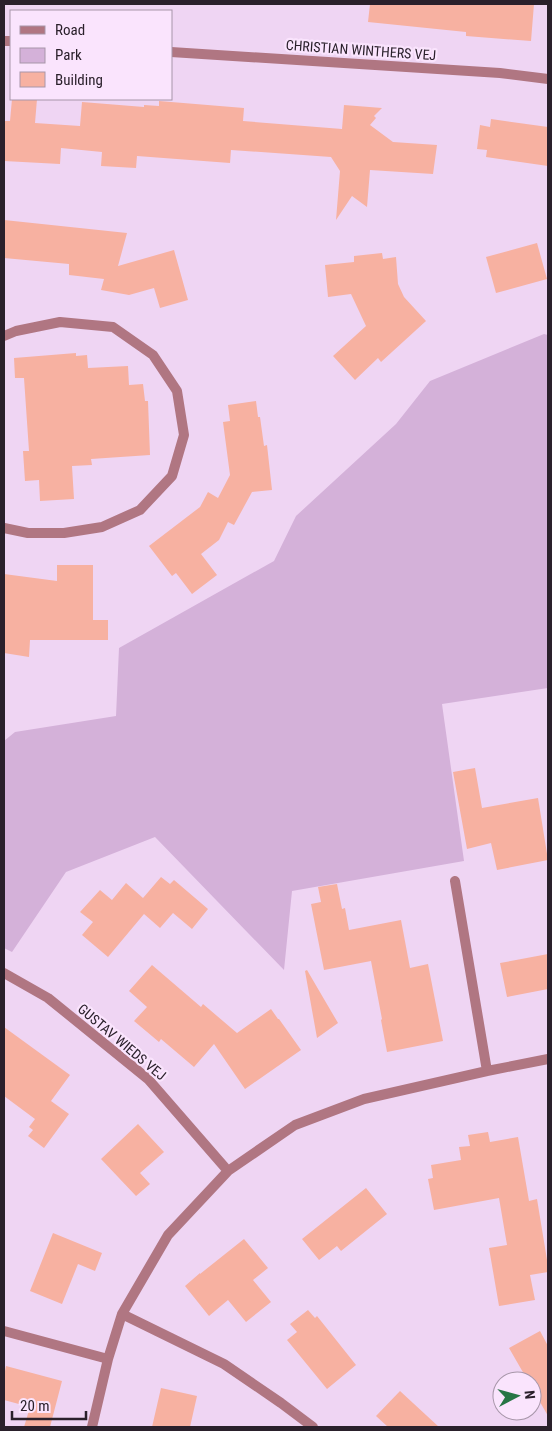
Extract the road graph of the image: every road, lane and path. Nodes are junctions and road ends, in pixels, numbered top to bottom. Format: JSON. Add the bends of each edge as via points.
{"nodes":[{"id":1,"x":172,"y":52,"type":"edge"},
{"id":2,"x":548,"y":79,"type":"edge"},
{"id":3,"x":4,"y":336,"type":"edge"},
{"id":4,"x":4,"y":528,"type":"edge"},
{"id":5,"x":455,"y":881,"type":"dead end"},
{"id":6,"x":4,"y":973,"type":"edge"},
{"id":7,"x":548,"y":1059,"type":"edge"},
{"id":8,"x":487,"y":1071,"type":"junction"},
{"id":9,"x":228,"y":1171,"type":"junction"},
{"id":10,"x":122,"y":1314,"type":"junction"},
{"id":11,"x":4,"y":1331,"type":"edge"},
{"id":12,"x":108,"y":1359,"type":"junction"},
{"id":13,"x":92,"y":1427,"type":"edge"},
{"id":14,"x":313,"y":1427,"type":"edge"}],
"edges":[{"from":1,"to":2,"type":"street","name":"CHRISTIAN WINTHERS VEJ","via":[[500,73]]},
{"from":3,"to":4,"type":"street","via":[[60,322],[113,328],[153,355],[176,391],[184,435],[172,476],[140,510],[102,527],[64,533],[28,533]]},
{"from":5,"to":8,"type":"street"},
{"from":6,"to":9,"type":"street","name":"GUSTAV WIEDS VEJ","via":[[48,998],[148,1079]]},
{"from":7,"to":8,"type":"street"},
{"from":8,"to":9,"type":"street","via":[[364,1099],[295,1125]]},
{"from":9,"to":10,"type":"street","via":[[168,1235]]},
{"from":10,"to":12,"type":"street"},
{"from":10,"to":14,"type":"street","via":[[224,1364]]},
{"from":11,"to":12,"type":"street"},
{"from":12,"to":13,"type":"street"}]}
